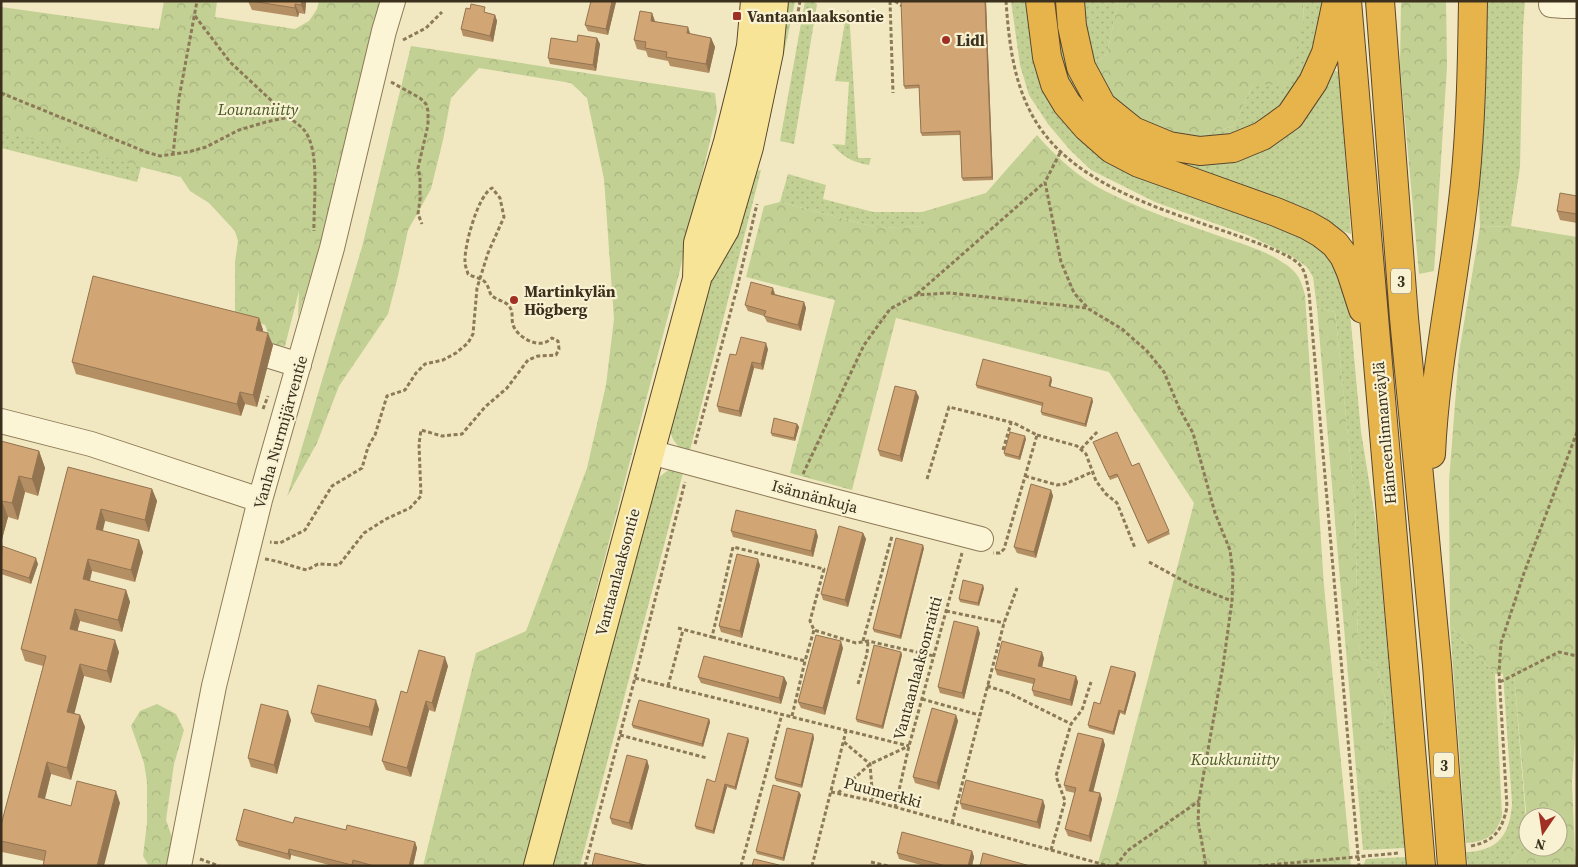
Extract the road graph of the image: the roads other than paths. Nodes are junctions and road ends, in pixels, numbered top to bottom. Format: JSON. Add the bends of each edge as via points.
{"nodes":[{"id":1,"x":392,"y":1,"type":"edge"},
{"id":2,"x":755,"y":1,"type":"edge"},
{"id":3,"x":774,"y":1,"type":"edge"},
{"id":4,"x":1040,"y":1,"type":"edge"},
{"id":5,"x":1070,"y":1,"type":"edge"},
{"id":6,"x":1338,"y":1,"type":"edge"},
{"id":7,"x":1347,"y":1,"type":"edge"},
{"id":8,"x":1380,"y":1,"type":"edge"},
{"id":9,"x":1473,"y":1,"type":"edge"},
{"id":10,"x":1551,"y":4,"type":"dead end"},
{"id":11,"x":1577,"y":6,"type":"edge"},
{"id":12,"x":697,"y":279,"type":"junction"},
{"id":13,"x":270,"y":356,"type":"dead end"},
{"id":14,"x":299,"y":365,"type":"junction"},
{"id":15,"x":1380,"y":379,"type":"junction"},
{"id":16,"x":1,"y":422,"type":"edge"},
{"id":17,"x":650,"y":452,"type":"junction"},
{"id":18,"x":260,"y":500,"type":"junction"},
{"id":19,"x":978,"y":542,"type":"road end"},
{"id":20,"x":1427,"y":560,"type":"junction"},
{"id":21,"x":1459,"y":856,"type":"edge"},
{"id":22,"x":1413,"y":859,"type":"edge"},
{"id":23,"x":187,"y":862,"type":"edge"},
{"id":24,"x":538,"y":866,"type":"edge"}],
"edges":[{"from":1,"to":14,"type":"street","name":"Vanha Nurmijärventie","via":[[332,248]]},
{"from":2,"to":12,"type":"main road","name":"Vantaanlaaksontie","via":[[751,46],[742,86],[698,243]]},
{"from":3,"to":12,"type":"main road","name":"Vantaanlaaksontie","via":[[769,52],[749,147],[725,229]]},
{"from":4,"to":15,"type":"highway","via":[[1047,57],[1055,84],[1087,127],[1112,149],[1162,172],[1307,225],[1335,244],[1344,256],[1361,301]]},
{"from":5,"to":6,"type":"highway","via":[[1081,66],[1102,106],[1133,131],[1169,146],[1200,151],[1233,148],[1262,136],[1290,116],[1314,82],[1326,53]]},
{"from":7,"to":15,"type":"highway","name":"Hämeenlinnanväylä","number":"3"},
{"from":8,"to":20,"type":"highway","name":"Hämeenlinnanväylä","number":"3","via":[[1404,318]]},
{"from":9,"to":20,"type":"highway","via":[[1465,183],[1436,385]]},
{"from":10,"to":11,"type":"street"},
{"from":12,"to":17,"type":"main road","name":"Vantaanlaaksontie"},
{"from":13,"to":14,"type":"street"},
{"from":14,"to":18,"type":"street","name":"Vanha Nurmijärventie"},
{"from":15,"to":22,"type":"highway","name":"Hämeenlinnanväylä","number":"3"},
{"from":16,"to":18,"type":"street","via":[[91,444]]},
{"from":17,"to":19,"type":"street","name":"Isännänkuja"},
{"from":17,"to":24,"type":"main road","name":"Vantaanlaaksontie"},
{"from":18,"to":23,"type":"street","name":"Vanha Nurmijärventie","via":[[214,686]]},
{"from":20,"to":21,"type":"highway","name":"Hämeenlinnanväylä","number":"3"}]}
